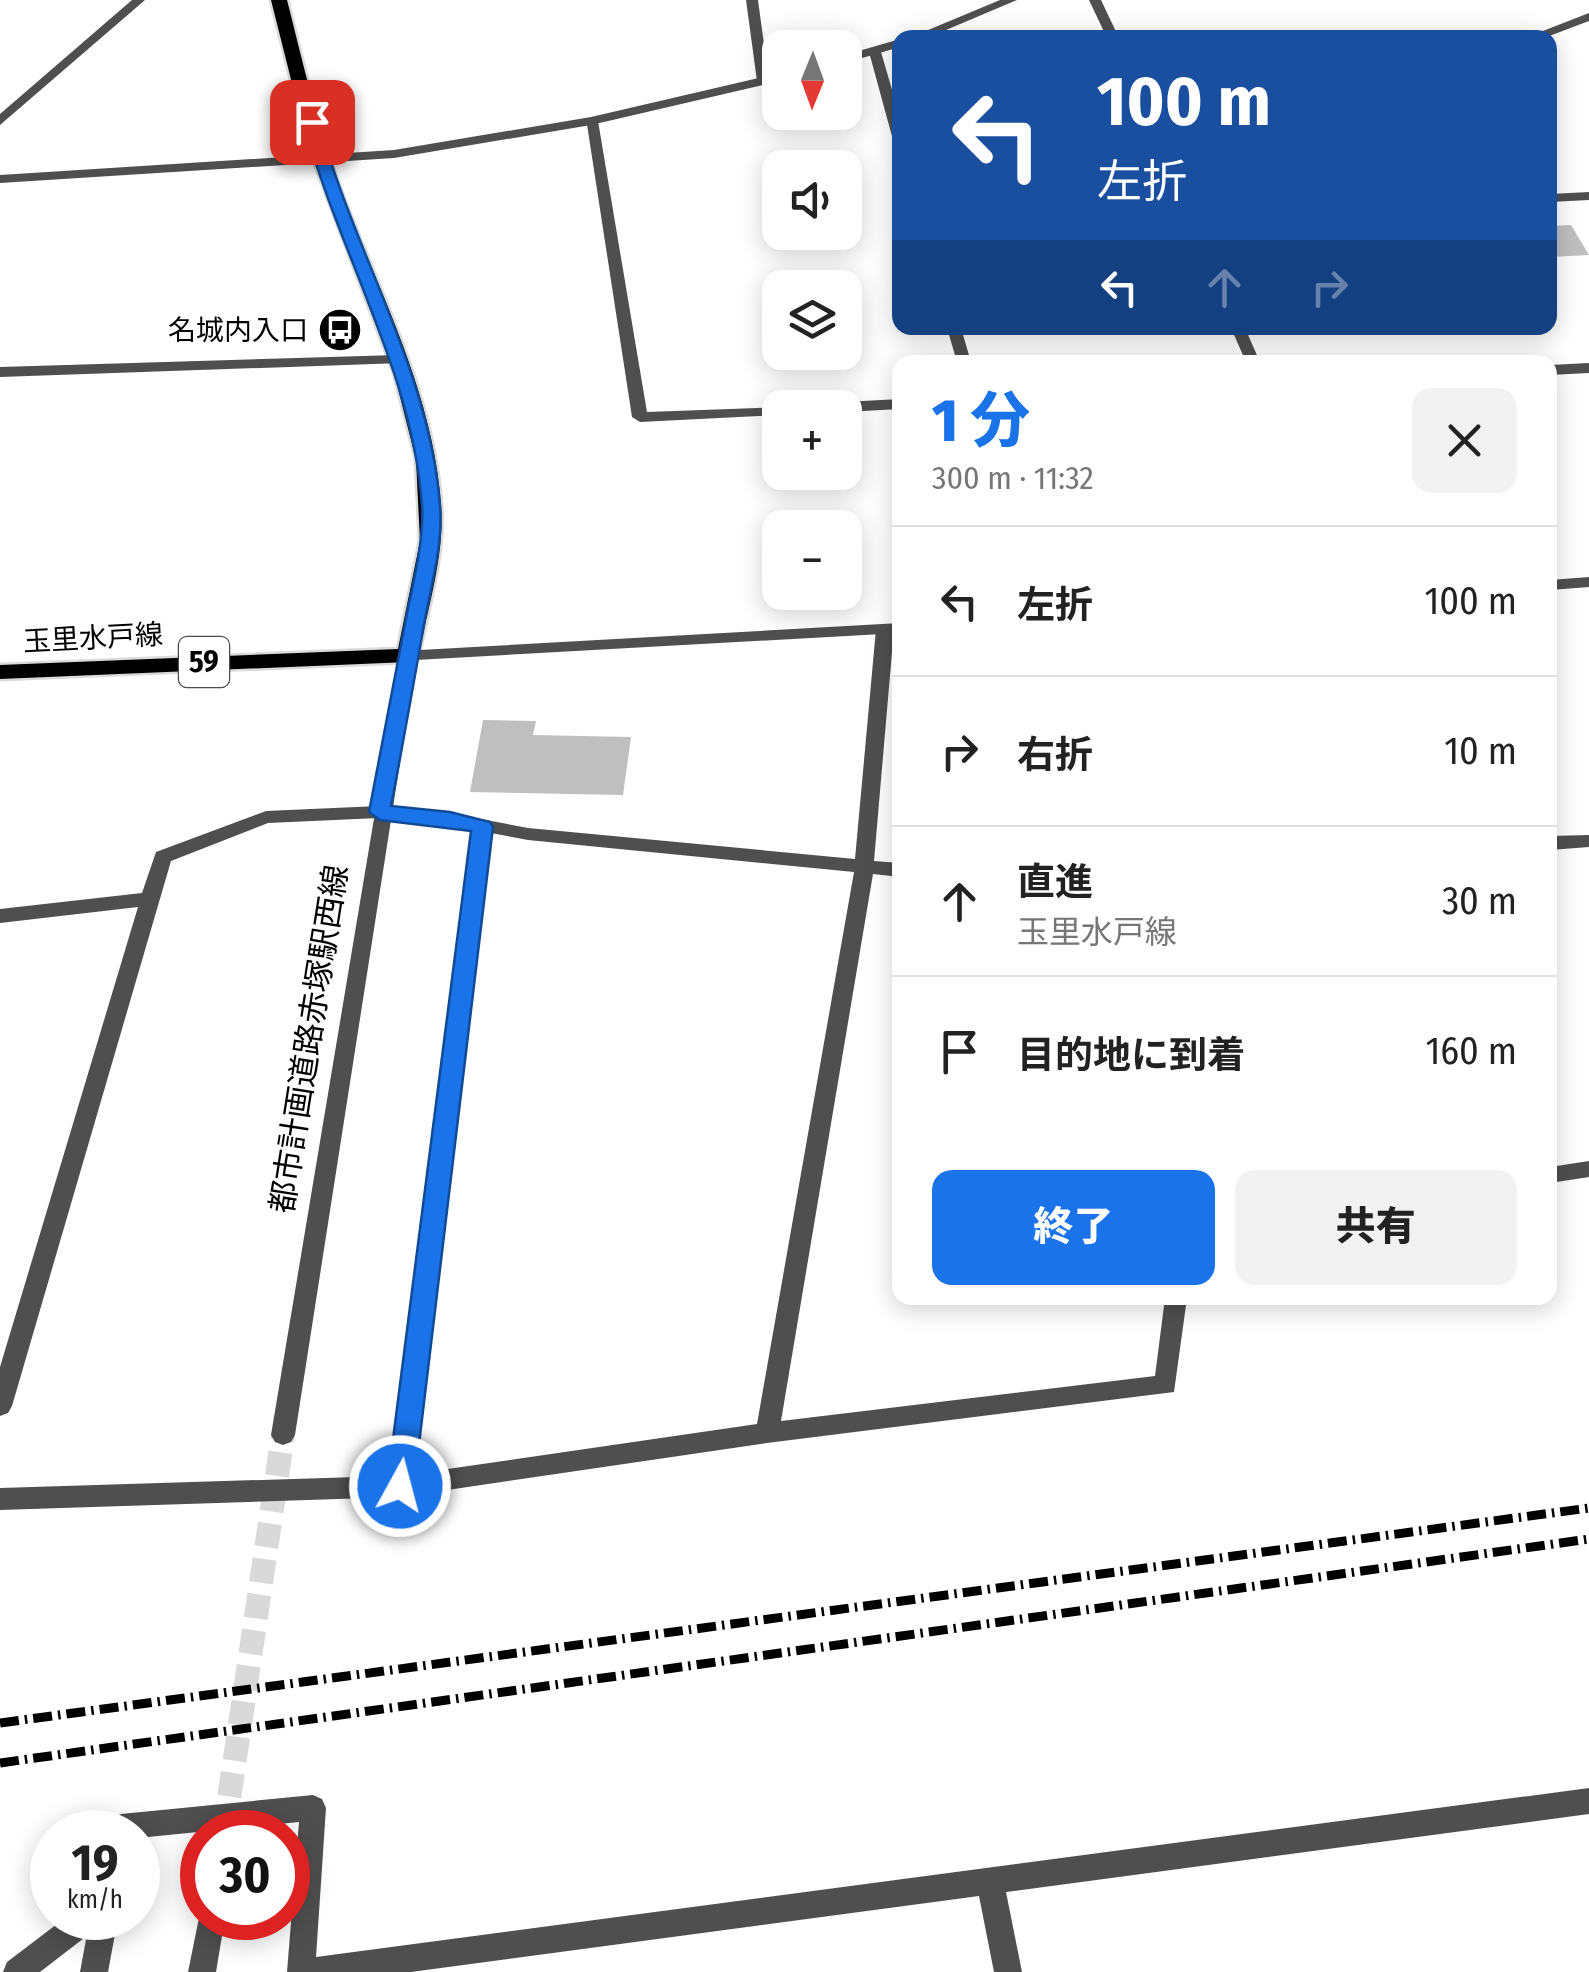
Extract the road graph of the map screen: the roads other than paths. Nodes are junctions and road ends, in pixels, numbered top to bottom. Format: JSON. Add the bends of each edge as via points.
{"nodes":[{"id":1,"x":139,"y":0,"type":"edge"},
{"id":2,"x":279,"y":0,"type":"edge"},
{"id":3,"x":752,"y":0,"type":"edge"},
{"id":4,"x":1012,"y":0,"type":"edge"},
{"id":5,"x":1095,"y":0,"type":"edge"},
{"id":6,"x":1589,"y":17,"type":"edge"},
{"id":7,"x":935,"y":30,"type":"edge"},
{"id":8,"x":1109,"y":30,"type":"edge"},
{"id":9,"x":1553,"y":30,"type":"edge"},
{"id":10,"x":892,"y":46,"type":"edge"},
{"id":11,"x":875,"y":52,"type":"junction"},
{"id":12,"x":862,"y":55,"type":"edge"},
{"id":13,"x":762,"y":68,"type":"edge"},
{"id":14,"x":762,"y":81,"type":"edge"},
{"id":15,"x":892,"y":112,"type":"edge"},
{"id":16,"x":591,"y":121,"type":"junction"},
{"id":17,"x":0,"y":122,"type":"edge"},
{"id":18,"x":322,"y":161,"type":"junction"},
{"id":19,"x":0,"y":180,"type":"edge"},
{"id":20,"x":1589,"y":196,"type":"edge"},
{"id":21,"x":1557,"y":198,"type":"edge"},
{"id":22,"x":397,"y":360,"type":"junction"},
{"id":23,"x":1589,"y":368,"type":"edge"},
{"id":24,"x":1557,"y":370,"type":"edge"},
{"id":25,"x":0,"y":372,"type":"edge"},
{"id":26,"x":892,"y":404,"type":"edge"},
{"id":27,"x":862,"y":406,"type":"edge"},
{"id":28,"x":762,"y":411,"type":"edge"},
{"id":29,"x":1589,"y":582,"type":"edge"},
{"id":30,"x":1557,"y":584,"type":"edge"},
{"id":31,"x":892,"y":628,"type":"edge"},
{"id":32,"x":892,"y":636,"type":"edge"},
{"id":33,"x":408,"y":655,"type":"junction"},
{"id":34,"x":0,"y":672,"type":"edge"},
{"id":35,"x":380,"y":812,"type":"junction"},
{"id":36,"x":482,"y":827,"type":"junction"},
{"id":37,"x":1589,"y":841,"type":"edge"},
{"id":38,"x":1557,"y":843,"type":"edge"},
{"id":39,"x":864,"y":868,"type":"junction"},
{"id":40,"x":892,"y":870,"type":"edge"},
{"id":41,"x":150,"y":898,"type":"junction"},
{"id":42,"x":0,"y":916,"type":"edge"},
{"id":43,"x":1589,"y":1169,"type":"edge"},
{"id":44,"x":1557,"y":1173,"type":"edge"},
{"id":45,"x":1175,"y":1305,"type":"edge"},
{"id":46,"x":0,"y":1406,"type":"edge"},
{"id":47,"x":768,"y":1434,"type":"junction"},
{"id":48,"x":283,"y":1435,"type":"tunnel mouth"},
{"id":49,"x":400,"y":1486,"type":"junction"},
{"id":50,"x":0,"y":1499,"type":"edge"},
{"id":51,"x":1589,"y":1801,"type":"edge"},
{"id":52,"x":160,"y":1824,"type":"edge"},
{"id":53,"x":990,"y":1882,"type":"junction"},
{"id":54,"x":58,"y":1940,"type":"edge"},
{"id":55,"x":100,"y":1940,"type":"edge"},
{"id":56,"x":207,"y":1940,"type":"edge"},
{"id":57,"x":17,"y":1972,"type":"edge"},
{"id":58,"x":94,"y":1972,"type":"edge"},
{"id":59,"x":202,"y":1972,"type":"edge"},
{"id":60,"x":304,"y":1972,"type":"edge"},
{"id":61,"x":1008,"y":1972,"type":"edge"}],
"edges":[{"from":1,"to":17,"type":"street"},
{"from":2,"to":18,"type":"main road"},
{"from":3,"to":13,"type":"street"},
{"from":4,"to":7,"type":"street"},
{"from":5,"to":8,"type":"street"},
{"from":6,"to":9,"type":"street"},
{"from":10,"to":11,"type":"street"},
{"from":11,"to":12,"type":"street"},
{"from":11,"to":15,"type":"street"},
{"from":14,"to":16,"type":"street"},
{"from":16,"to":18,"type":"street"},
{"from":16,"to":28,"type":"street","via":[[640,417]]},
{"from":18,"to":19,"type":"street"},
{"from":18,"to":22,"type":"main road"},
{"from":20,"to":21,"type":"street"},
{"from":22,"to":25,"type":"street"},
{"from":22,"to":33,"type":"main road","via":[[432,508]]},
{"from":23,"to":24,"type":"street"},
{"from":26,"to":27,"type":"street"},
{"from":29,"to":30,"type":"street"},
{"from":31,"to":33,"type":"street"},
{"from":32,"to":39,"type":"street"},
{"from":33,"to":34,"type":"main road","name":"玉里水戸線","number":"59"},
{"from":33,"to":35,"type":"street","name":"都市計画道路赤塚駅西線"},
{"from":35,"to":36,"type":"street"},
{"from":35,"to":41,"type":"street","via":[[266,817],[163,857]]},
{"from":35,"to":48,"type":"street","name":"都市計画道路赤塚駅西線"},
{"from":36,"to":39,"type":"street"},
{"from":36,"to":49,"type":"street"},
{"from":37,"to":38,"type":"street"},
{"from":39,"to":40,"type":"street"},
{"from":39,"to":47,"type":"street"},
{"from":41,"to":42,"type":"street"},
{"from":41,"to":46,"type":"street"},
{"from":43,"to":44,"type":"street"},
{"from":45,"to":47,"type":"street","via":[[1166,1384]]},
{"from":47,"to":49,"type":"street"},
{"from":49,"to":50,"type":"street"},
{"from":51,"to":53,"type":"street"},
{"from":52,"to":60,"type":"street","via":[[313,1808]]},
{"from":53,"to":60,"type":"street"},
{"from":53,"to":61,"type":"street"},
{"from":54,"to":57,"type":"street"},
{"from":55,"to":58,"type":"street"},
{"from":56,"to":59,"type":"street"}]}
